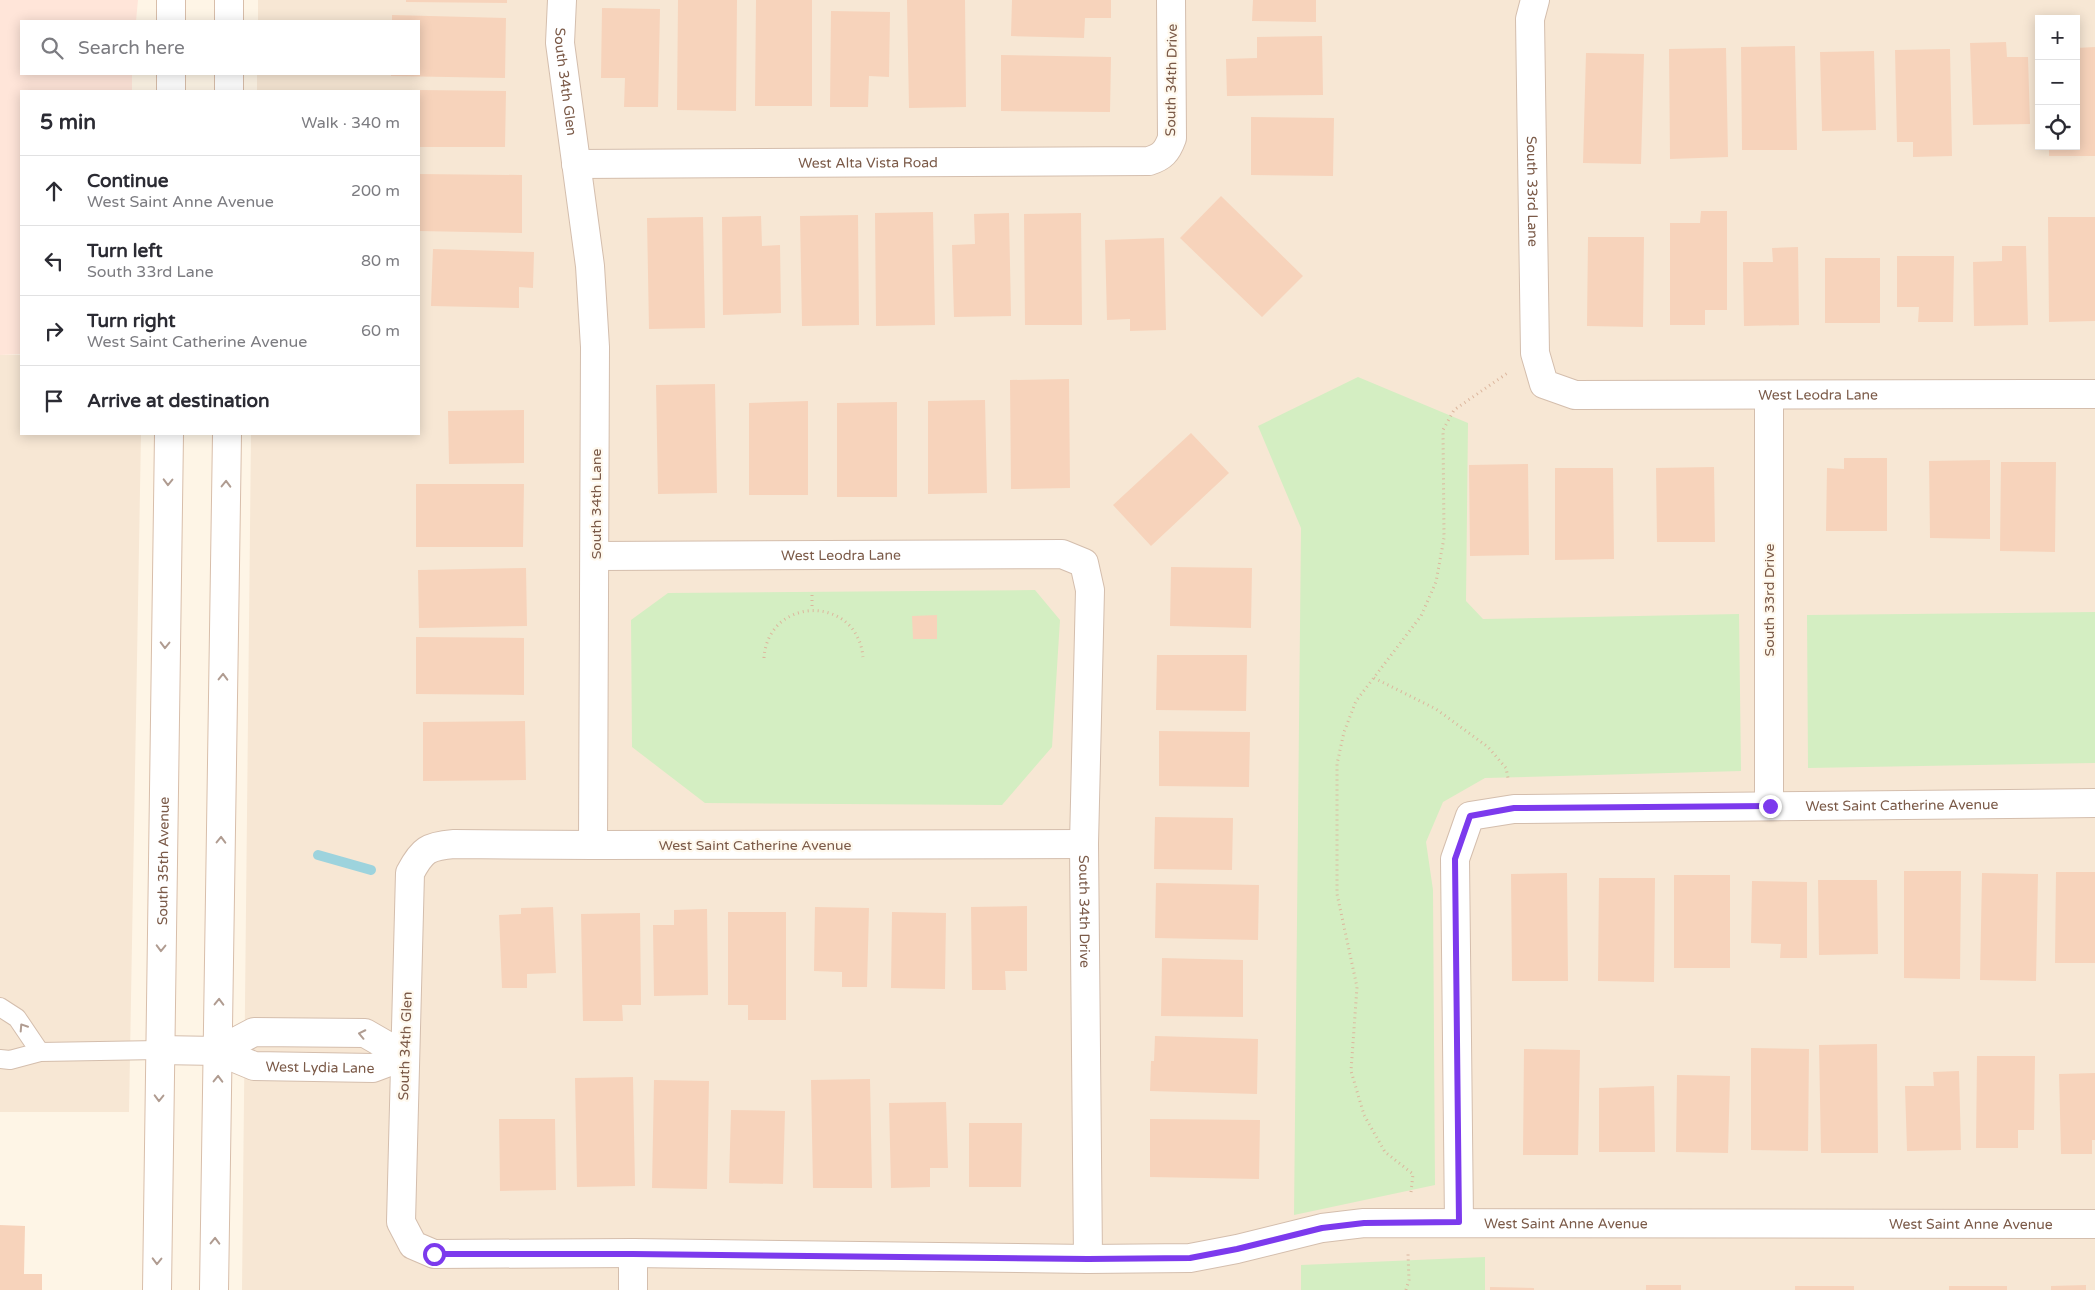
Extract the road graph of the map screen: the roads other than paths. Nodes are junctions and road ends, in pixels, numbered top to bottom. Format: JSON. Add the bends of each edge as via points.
{"nodes":[{"id":1,"x":171,"y":0,"type":"edge"},
{"id":2,"x":229,"y":0,"type":"edge"},
{"id":3,"x":562,"y":0,"type":"edge"},
{"id":4,"x":1171,"y":0,"type":"edge"},
{"id":5,"x":1535,"y":0,"type":"edge"},
{"id":6,"x":171,"y":20,"type":"edge"},
{"id":7,"x":229,"y":20,"type":"edge"},
{"id":8,"x":171,"y":75,"type":"edge"},
{"id":9,"x":229,"y":75,"type":"edge"},
{"id":10,"x":171,"y":90,"type":"edge"},
{"id":11,"x":229,"y":90,"type":"edge"},
{"id":12,"x":1161,"y":158,"type":"joint"},
{"id":13,"x":576,"y":164,"type":"junction"},
{"id":14,"x":1544,"y":384,"type":"joint"},
{"id":15,"x":2095,"y":394,"type":"edge"},
{"id":16,"x":1770,"y":395,"type":"junction"},
{"id":17,"x":169,"y":435,"type":"edge"},
{"id":18,"x":226,"y":435,"type":"edge"},
{"id":19,"x":596,"y":556,"type":"junction"},
{"id":20,"x":1084,"y":564,"type":"joint"},
{"id":21,"x":2095,"y":802,"type":"edge"},
{"id":22,"x":1770,"y":806,"type":"junction"},
{"id":23,"x":1084,"y":844,"type":"junction"},
{"id":24,"x":593,"y":845,"type":"junction"},
{"id":25,"x":426,"y":850,"type":"joint"},
{"id":26,"x":0,"y":1007,"type":"edge"},
{"id":27,"x":159,"y":1050,"type":"junction"},
{"id":28,"x":218,"y":1051,"type":"junction"},
{"id":29,"x":40,"y":1052,"type":"junction"},
{"id":30,"x":405,"y":1056,"type":"junction"},
{"id":31,"x":0,"y":1059,"type":"edge"},
{"id":32,"x":1459,"y":1222,"type":"junction"},
{"id":33,"x":2095,"y":1224,"type":"edge"},
{"id":34,"x":413,"y":1244,"type":"joint"},
{"id":35,"x":633,"y":1254,"type":"junction"},
{"id":36,"x":1088,"y":1259,"type":"junction"},
{"id":37,"x":156,"y":1290,"type":"edge"},
{"id":38,"x":214,"y":1290,"type":"edge"},
{"id":39,"x":633,"y":1290,"type":"edge"}],
"edges":[{"from":1,"to":6,"type":"street"},
{"from":2,"to":7,"type":"street"},
{"from":3,"to":13,"type":"street","name":"South 34th Glen","via":[[560,43]]},
{"from":4,"to":12,"type":"street","name":"South 34th Drive","via":[[1172,138]]},
{"from":5,"to":14,"type":"street","name":"South 33rd Lane","via":[[1530,19],[1535,353]]},
{"from":8,"to":10,"type":"street"},
{"from":9,"to":11,"type":"street"},
{"from":12,"to":13,"type":"street","name":"West Alta Vista Road","via":[[1149,161]]},
{"from":13,"to":19,"type":"street","name":"South 34th Lane","via":[[590,266],[596,347]]},
{"from":14,"to":16,"type":"street","name":"West Leodra Lane","via":[[1575,395]]},
{"from":15,"to":16,"type":"street","name":"West Leodra Lane"},
{"from":16,"to":22,"type":"street","name":"South 33rd Drive"},
{"from":17,"to":27,"type":"street","name":"South 35th Avenue","one_way":true},
{"from":28,"to":18,"type":"street","one_way":true},
{"from":19,"to":20,"type":"street","name":"West Leodra Lane","via":[[1062,554]]},
{"from":19,"to":24,"type":"street","name":"South 34th Lane"},
{"from":20,"to":23,"type":"street","name":"South 34th Drive","via":[[1090,590]]},
{"from":21,"to":22,"type":"street","name":"West Saint Catherine Avenue"},
{"from":22,"to":32,"type":"street","name":"West Saint Catherine Avenue","via":[[1514,808],[1470,816],[1455,859]]},
{"from":23,"to":24,"type":"street","name":"West Saint Catherine Avenue"},
{"from":23,"to":36,"type":"street","name":"South 34th Drive"},
{"from":24,"to":25,"type":"street","name":"West Saint Catherine Avenue","via":[[454,844]]},
{"from":25,"to":30,"type":"street","name":"South 34th Glen","via":[[410,873]]},
{"from":29,"to":26,"type":"lane","one_way":true,"via":[[17,1018]]},
{"from":27,"to":28,"type":"street","name":"West Lydia Lane"},
{"from":27,"to":29,"type":"lane"},
{"from":27,"to":37,"type":"street","name":"South 35th Avenue","one_way":true},
{"from":28,"to":30,"type":"street","name":"West Lydia Lane","via":[[254,1032],[365,1033]]},
{"from":38,"to":28,"type":"street","one_way":true},
{"from":29,"to":31,"type":"lane","via":[[10,1060]]},
{"from":30,"to":34,"type":"street","name":"South 34th Glen","via":[[401,1222]]},
{"from":32,"to":33,"type":"street","name":"West Saint Anne Avenue"},
{"from":32,"to":36,"type":"street","name":"West Saint Anne Avenue","via":[[1364,1223],[1322,1228],[1190,1258]]},
{"from":34,"to":35,"type":"street","name":"West Saint Anne Avenue","via":[[434,1254]]},
{"from":35,"to":36,"type":"street","name":"West Saint Anne Avenue"},
{"from":35,"to":39,"type":"street"}]}
